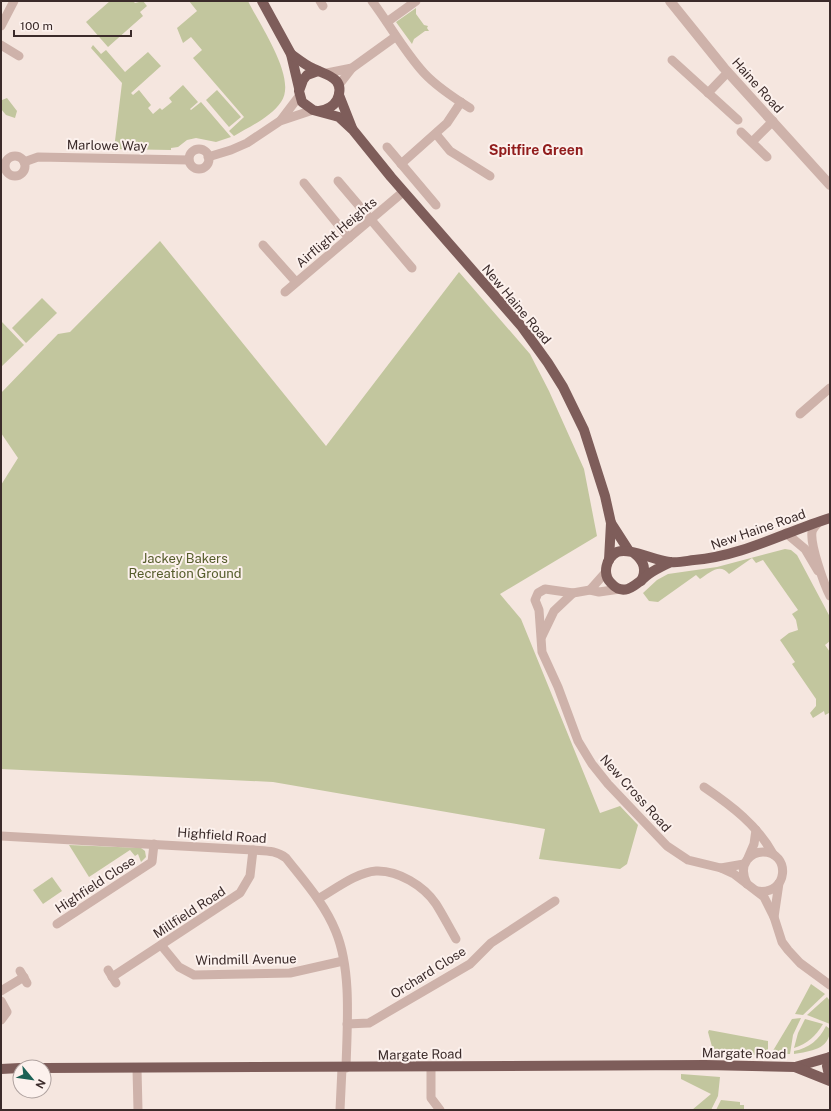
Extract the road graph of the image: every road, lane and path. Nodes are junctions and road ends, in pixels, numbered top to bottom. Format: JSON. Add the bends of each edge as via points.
{"nodes":[{"id":1,"x":14,"y":1,"type":"edge"},
{"id":2,"x":262,"y":1,"type":"edge"},
{"id":3,"x":372,"y":1,"type":"edge"},
{"id":4,"x":416,"y":1,"type":"edge"},
{"id":5,"x":670,"y":1,"type":"edge"},
{"id":6,"x":387,"y":22,"type":"junction"},
{"id":7,"x":1,"y":26,"type":"edge"},
{"id":8,"x":395,"y":37,"type":"junction"},
{"id":9,"x":1,"y":45,"type":"edge"},
{"id":10,"x":291,"y":54,"type":"junction"},
{"id":11,"x":19,"y":56,"type":"dead end"},
{"id":12,"x":672,"y":60,"type":"dead end"},
{"id":13,"x":352,"y":68,"type":"junction"},
{"id":14,"x":323,"y":72,"type":"junction"},
{"id":15,"x":728,"y":72,"type":"junction"},
{"id":16,"x":338,"y":91,"type":"junction"},
{"id":17,"x":299,"y":93,"type":"junction"},
{"id":18,"x":708,"y":93,"type":"junction"},
{"id":19,"x":461,"y":102,"type":"junction"},
{"id":20,"x":470,"y":108,"type":"dead end"},
{"id":21,"x":316,"y":111,"type":"junction"},
{"id":22,"x":738,"y":120,"type":"dead end"},
{"id":23,"x":280,"y":121,"type":"junction"},
{"id":24,"x":773,"y":121,"type":"junction"},
{"id":25,"x":353,"y":130,"type":"junction"},
{"id":26,"x":741,"y":132,"type":"dead end"},
{"id":27,"x":436,"y":134,"type":"junction"},
{"id":28,"x":752,"y":142,"type":"junction"},
{"id":29,"x":387,"y":147,"type":"dead end"},
{"id":30,"x":208,"y":157,"type":"junction"},
{"id":31,"x":767,"y":157,"type":"dead end"},
{"id":32,"x":189,"y":160,"type":"junction"},
{"id":33,"x":24,"y":162,"type":"junction"},
{"id":34,"x":401,"y":164,"type":"junction"},
{"id":35,"x":3,"y":166,"type":"edge"},
{"id":36,"x":490,"y":176,"type":"dead end"},
{"id":37,"x":338,"y":181,"type":"dead end"},
{"id":38,"x":304,"y":183,"type":"dead end"},
{"id":39,"x":830,"y":184,"type":"edge"},
{"id":40,"x":403,"y":192,"type":"junction"},
{"id":41,"x":436,"y":205,"type":"dead end"},
{"id":42,"x":371,"y":220,"type":"junction"},
{"id":43,"x":349,"y":238,"type":"junction"},
{"id":44,"x":264,"y":245,"type":"dead end"},
{"id":45,"x":412,"y":268,"type":"dead end"},
{"id":46,"x":296,"y":282,"type":"junction"},
{"id":47,"x":285,"y":292,"type":"dead end"},
{"id":48,"x":829,"y":391,"type":"edge"},
{"id":49,"x":800,"y":414,"type":"dead end"},
{"id":50,"x":830,"y":518,"type":"edge"},
{"id":51,"x":819,"y":522,"type":"junction"},
{"id":52,"x":611,"y":523,"type":"junction"},
{"id":53,"x":786,"y":533,"type":"junction"},
{"id":54,"x":632,"y":552,"type":"junction"},
{"id":55,"x":608,"y":560,"type":"junction"},
{"id":56,"x":671,"y":562,"type":"junction"},
{"id":57,"x":606,"y":572,"type":"junction"},
{"id":58,"x":823,"y":579,"type":"junction"},
{"id":59,"x":638,"y":584,"type":"junction"},
{"id":60,"x":620,"y":589,"type":"junction"},
{"id":61,"x":590,"y":590,"type":"junction"},
{"id":62,"x":553,"y":591,"type":"junction"},
{"id":63,"x":573,"y":593,"type":"junction"},
{"id":64,"x":830,"y":596,"type":"edge"},
{"id":65,"x":555,"y":609,"type":"junction"},
{"id":66,"x":539,"y":610,"type":"junction"},
{"id":67,"x":542,"y":636,"type":"junction"},
{"id":68,"x":704,"y":787,"type":"dead end"},
{"id":69,"x":756,"y":830,"type":"junction"},
{"id":70,"x":1,"y":836,"type":"edge"},
{"id":71,"x":154,"y":844,"type":"junction"},
{"id":72,"x":253,"y":850,"type":"junction"},
{"id":73,"x":773,"y":854,"type":"junction"},
{"id":74,"x":746,"y":861,"type":"junction"},
{"id":75,"x":721,"y":868,"type":"junction"},
{"id":76,"x":779,"y":883,"type":"junction"},
{"id":77,"x":747,"y":884,"type":"junction"},
{"id":78,"x":757,"y":891,"type":"junction"},
{"id":79,"x":318,"y":899,"type":"junction"},
{"id":80,"x":556,"y":901,"type":"dead end"},
{"id":81,"x":774,"y":917,"type":"junction"},
{"id":82,"x":58,"y":924,"type":"dead end"},
{"id":83,"x":456,"y":939,"type":"dead end"},
{"id":84,"x":161,"y":945,"type":"junction"},
{"id":85,"x":343,"y":961,"type":"junction"},
{"id":86,"x":23,"y":977,"type":"dead end"},
{"id":87,"x":112,"y":977,"type":"dead end"},
{"id":88,"x":830,"y":985,"type":"edge"},
{"id":89,"x":1,"y":991,"type":"edge"},
{"id":90,"x":1,"y":1001,"type":"edge"},
{"id":91,"x":1,"y":1020,"type":"edge"},
{"id":92,"x":347,"y":1024,"type":"junction"},
{"id":93,"x":830,"y":1057,"type":"edge"},
{"id":94,"x":431,"y":1067,"type":"junction"},
{"id":95,"x":795,"y":1067,"type":"junction"},
{"id":96,"x":12,"y":1068,"type":"edge"},
{"id":97,"x":52,"y":1068,"type":"edge"},
{"id":98,"x":344,"y":1068,"type":"junction"},
{"id":99,"x":1,"y":1069,"type":"edge"},
{"id":100,"x":137,"y":1069,"type":"junction"},
{"id":101,"x":830,"y":1081,"type":"edge"},
{"id":102,"x":138,"y":1110,"type":"edge"},
{"id":103,"x":340,"y":1110,"type":"edge"},
{"id":104,"x":440,"y":1110,"type":"edge"}],
"edges":[{"from":1,"to":7,"type":"street"},
{"from":2,"to":10,"type":"main road","name":"New Haine Road"},
{"from":3,"to":6,"type":"street"},
{"from":4,"to":6,"type":"street"},
{"from":5,"to":15,"type":"street","name":"Haine Road"},
{"from":6,"to":8,"type":"street"},
{"from":8,"to":13,"type":"street"},
{"from":8,"to":19,"type":"street","via":[[424,74]]},
{"from":9,"to":11,"type":"street"},
{"from":10,"to":14,"type":"main road","name":"New Haine Road"},
{"from":10,"to":17,"type":"main road","name":"New Haine Road"},
{"from":12,"to":18,"type":"street"},
{"from":13,"to":14,"type":"street"},
{"from":13,"to":16,"type":"street"},
{"from":14,"to":16,"type":"main road","name":"New Haine Road","via":[[332,76]]},
{"from":14,"to":17,"type":"main road","via":[[307,75]]},
{"from":15,"to":18,"type":"street"},
{"from":15,"to":24,"type":"street","name":"Haine Road"},
{"from":16,"to":21,"type":"main road","via":[[332,106]]},
{"from":16,"to":25,"type":"main road","name":"New Haine Road"},
{"from":17,"to":21,"type":"main road","name":"New Haine Road","via":[[307,107]]},
{"from":17,"to":23,"type":"street","name":"Marlowe Way","via":[[291,109]]},
{"from":18,"to":22,"type":"street"},
{"from":19,"to":20,"type":"street"},
{"from":19,"to":27,"type":"street"},
{"from":21,"to":23,"type":"street","name":"Marlowe Way"},
{"from":21,"to":25,"type":"main road","name":"New Haine Road","via":[[339,117]]},
{"from":23,"to":30,"type":"street","name":"Marlowe Way","via":[[247,143]]},
{"from":24,"to":28,"type":"street"},
{"from":24,"to":39,"type":"street","name":"Haine Road"},
{"from":25,"to":40,"type":"main road","name":"New Haine Road"},
{"from":26,"to":28,"type":"street"},
{"from":27,"to":34,"type":"street"},
{"from":27,"to":36,"type":"street","via":[[450,151]]},
{"from":28,"to":31,"type":"street"},
{"from":29,"to":34,"type":"street"},
{"from":30,"to":32,"type":"street","via":[[205,152],[196,150]]},
{"from":30,"to":32,"type":"street","name":"Marlowe Way","via":[[206,166],[200,169],[191,166]]},
{"from":32,"to":33,"type":"street","name":"Marlowe Way","via":[[38,157]]},
{"from":33,"to":35,"type":"street","name":"Marlowe Way","via":[[14,156]]},
{"from":33,"to":35,"type":"street","name":"Marlowe Way","via":[[25,169],[18,176],[8,174]]},
{"from":34,"to":41,"type":"street"},
{"from":37,"to":42,"type":"street"},
{"from":38,"to":43,"type":"street"},
{"from":40,"to":42,"type":"street","name":"Airflight Heights"},
{"from":40,"to":52,"type":"main road","name":"New Haine Road","via":[[514,318],[548,363],[584,430],[599,472]]},
{"from":42,"to":43,"type":"street","name":"Airflight Heights"},
{"from":42,"to":45,"type":"street"},
{"from":43,"to":46,"type":"street","name":"Airflight Heights"},
{"from":44,"to":46,"type":"street"},
{"from":46,"to":47,"type":"street","name":"Airflight Heights"},
{"from":48,"to":49,"type":"street"},
{"from":50,"to":51,"type":"main road","name":"New Haine Road"},
{"from":51,"to":53,"type":"main road","name":"New Haine Road"},
{"from":51,"to":58,"type":"street","via":[[812,534]]},
{"from":52,"to":54,"type":"main road","name":"New Haine Road"},
{"from":52,"to":55,"type":"main road","name":"New Haine Road"},
{"from":53,"to":56,"type":"main road","name":"New Haine Road","via":[[758,545],[709,559]]},
{"from":53,"to":58,"type":"street","via":[[805,549]]},
{"from":54,"to":55,"type":"main road","via":[[617,552]]},
{"from":54,"to":56,"type":"main road","name":"New Haine Road"},
{"from":54,"to":59,"type":"main road","name":"New Haine Road","via":[[644,568]]},
{"from":55,"to":57,"type":"main road","name":"New Haine Road"},
{"from":56,"to":59,"type":"main road","name":"New Haine Road","via":[[648,574]]},
{"from":57,"to":60,"type":"main road","via":[[610,583]]},
{"from":57,"to":61,"type":"street"},
{"from":58,"to":64,"type":"street"},
{"from":59,"to":60,"type":"main road","name":"New Haine Road","via":[[633,588]]},
{"from":60,"to":61,"type":"street","name":"New Cross Road","via":[[599,592]]},
{"from":61,"to":63,"type":"street","name":"New Cross Road"},
{"from":62,"to":63,"type":"street","name":"New Cross Road"},
{"from":62,"to":65,"type":"street","via":[[558,597]]},
{"from":62,"to":66,"type":"street","name":"New Cross Road","via":[[545,589],[538,593],[535,604]]},
{"from":63,"to":65,"type":"street"},
{"from":65,"to":66,"type":"street","via":[[546,613]]},
{"from":65,"to":67,"type":"street"},
{"from":66,"to":67,"type":"street","name":"New Cross Road"},
{"from":67,"to":75,"type":"street","name":"New Cross Road","via":[[542,652],[578,741],[592,764],[667,846],[688,860]]},
{"from":68,"to":69,"type":"street","via":[[748,820]]},
{"from":69,"to":73,"type":"street"},
{"from":69,"to":74,"type":"street","via":[[754,844]]},
{"from":70,"to":71,"type":"street","name":"Highfield Road"},
{"from":71,"to":72,"type":"street","name":"Highfield Road"},
{"from":71,"to":82,"type":"street","name":"Highfield Close","via":[[152,862]]},
{"from":72,"to":79,"type":"street","name":"Highfield Road","via":[[281,854]]},
{"from":72,"to":84,"type":"street","name":"Millfield Road","via":[[250,876],[240,893]]},
{"from":73,"to":74,"type":"street","name":"New Cross Road","via":[[760,852]]},
{"from":73,"to":76,"type":"street","name":"New Cross Road","via":[[783,870]]},
{"from":74,"to":75,"type":"street","name":"New Cross Road"},
{"from":74,"to":77,"type":"street","via":[[743,871]]},
{"from":75,"to":77,"type":"street","name":"New Cross Road"},
{"from":76,"to":78,"type":"street","via":[[769,891]]},
{"from":76,"to":81,"type":"street","name":"New Cross Road"},
{"from":77,"to":78,"type":"street","name":"New Cross Road"},
{"from":78,"to":81,"type":"street","name":"New Cross Road","via":[[764,897]]},
{"from":79,"to":83,"type":"street","via":[[352,878],[375,871],[398,874],[421,888],[435,903]]},
{"from":79,"to":85,"type":"street","name":"Highfield Road","via":[[336,932]]},
{"from":80,"to":92,"type":"street","name":"Orchard Close","via":[[490,943],[470,964],[369,1023]]},
{"from":81,"to":88,"type":"street","name":"New Cross Road","via":[[782,942],[794,958]]},
{"from":84,"to":85,"type":"street","name":"Windmill Avenue","via":[[173,962],[186,972],[194,974],[290,973]]},
{"from":84,"to":87,"type":"street","name":"Millfield Road"},
{"from":85,"to":92,"type":"street","name":"Highfield Road","via":[[347,985]]},
{"from":86,"to":89,"type":"street"},
{"from":90,"to":91,"type":"street","via":[[7,1012]]},
{"from":92,"to":98,"type":"street","name":"Highfield Road"},
{"from":93,"to":95,"type":"main road","name":"Margate Road"},
{"from":93,"to":101,"type":"main road","name":"Margate Road","via":[[827,1072]]},
{"from":94,"to":95,"type":"main road","name":"Margate Road"},
{"from":94,"to":98,"type":"main road","name":"Margate Road"},
{"from":94,"to":104,"type":"street","via":[[431,1098]]},
{"from":95,"to":101,"type":"main road","name":"Margate Road"},
{"from":96,"to":99,"type":"main road"},
{"from":97,"to":100,"type":"main road","name":"Margate Road"},
{"from":98,"to":100,"type":"main road","name":"Margate Road"},
{"from":98,"to":103,"type":"street","name":"Highfield Road"},
{"from":100,"to":102,"type":"street"}]}
